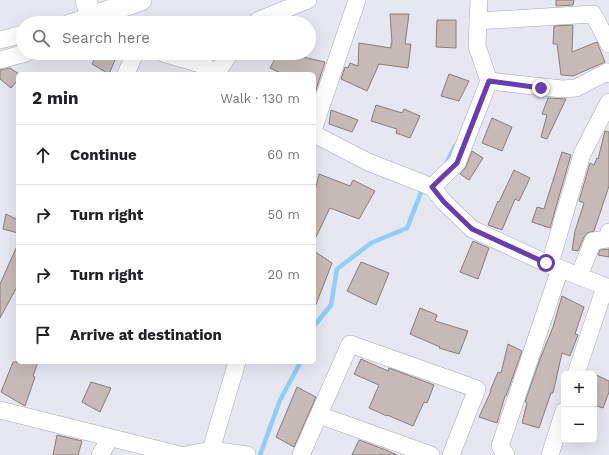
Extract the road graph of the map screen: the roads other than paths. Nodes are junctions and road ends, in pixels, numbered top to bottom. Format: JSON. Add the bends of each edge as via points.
{"nodes":[{"id":1,"x":141,"y":0,"type":"edge"},
{"id":2,"x":308,"y":0,"type":"edge"},
{"id":3,"x":357,"y":0,"type":"edge"},
{"id":4,"x":479,"y":0,"type":"edge"},
{"id":5,"x":88,"y":7,"type":"edge"},
{"id":6,"x":78,"y":16,"type":"edge"},
{"id":7,"x":269,"y":16,"type":"edge"},
{"id":8,"x":478,"y":21,"type":"junction"},
{"id":9,"x":16,"y":36,"type":"edge"},
{"id":10,"x":0,"y":40,"type":"edge"},
{"id":11,"x":609,"y":44,"type":"edge"},
{"id":12,"x":16,"y":56,"type":"edge"},
{"id":13,"x":0,"y":60,"type":"edge"},
{"id":14,"x":132,"y":60,"type":"edge"},
{"id":15,"x":180,"y":60,"type":"edge"},
{"id":16,"x":222,"y":60,"type":"edge"},
{"id":17,"x":608,"y":71,"type":"edge"},
{"id":18,"x":127,"y":72,"type":"edge"},
{"id":19,"x":209,"y":72,"type":"edge"},
{"id":20,"x":489,"y":81,"type":"junction"},
{"id":21,"x":609,"y":102,"type":"edge"},
{"id":22,"x":316,"y":121,"type":"edge"},
{"id":23,"x":316,"y":135,"type":"edge"},
{"id":24,"x":426,"y":185,"type":"junction"},
{"id":25,"x":609,"y":232,"type":"edge"},
{"id":26,"x":555,"y":267,"type":"junction"},
{"id":27,"x":579,"y":276,"type":"junction"},
{"id":28,"x":607,"y":287,"type":"edge"},
{"id":29,"x":236,"y":364,"type":"edge"},
{"id":30,"x":577,"y":371,"type":"edge"},
{"id":31,"x":0,"y":410,"type":"edge"},
{"id":32,"x":319,"y":415,"type":"junction"},
{"id":33,"x":561,"y":420,"type":"edge"},
{"id":34,"x":110,"y":438,"type":"junction"},
{"id":35,"x":211,"y":450,"type":"junction"},
{"id":36,"x":423,"y":454,"type":"edge"},
{"id":37,"x":100,"y":455,"type":"edge"},
{"id":38,"x":180,"y":455,"type":"edge"},
{"id":39,"x":186,"y":455,"type":"edge"},
{"id":40,"x":247,"y":455,"type":"edge"},
{"id":41,"x":301,"y":455,"type":"edge"},
{"id":42,"x":451,"y":455,"type":"edge"},
{"id":43,"x":506,"y":455,"type":"edge"},
{"id":44,"x":550,"y":455,"type":"edge"}],
"edges":[{"from":1,"to":5,"type":"street"},
{"from":2,"to":7,"type":"street"},
{"from":3,"to":22,"type":"street"},
{"from":4,"to":8,"type":"street"},
{"from":5,"to":6,"type":"street"},
{"from":8,"to":11,"type":"street","via":[[593,14]]},
{"from":8,"to":20,"type":"street","via":[[477,46]]},
{"from":9,"to":10,"type":"street"},
{"from":12,"to":13,"type":"street"},
{"from":14,"to":18,"type":"street"},
{"from":15,"to":19,"type":"street"},
{"from":16,"to":19,"type":"street"},
{"from":17,"to":20,"type":"street","via":[[576,88],[569,89]]},
{"from":20,"to":24,"type":"street","via":[[457,163]]},
{"from":21,"to":26,"type":"street","via":[[582,154]]},
{"from":23,"to":24,"type":"street","via":[[368,162]]},
{"from":24,"to":26,"type":"street","via":[[472,229]]},
{"from":25,"to":27,"type":"street","via":[[607,239],[593,241]]},
{"from":26,"to":27,"type":"street"},
{"from":26,"to":43,"type":"street","via":[[500,446]]},
{"from":27,"to":28,"type":"street"},
{"from":28,"to":30,"type":"street"},
{"from":29,"to":35,"type":"street"},
{"from":31,"to":34,"type":"street"},
{"from":32,"to":36,"type":"street"},
{"from":32,"to":41,"type":"street"},
{"from":32,"to":42,"type":"street","via":[[350,344],[477,389]]},
{"from":33,"to":44,"type":"street"},
{"from":34,"to":37,"type":"street"},
{"from":34,"to":38,"type":"street"},
{"from":35,"to":39,"type":"street"},
{"from":35,"to":40,"type":"street"}]}
